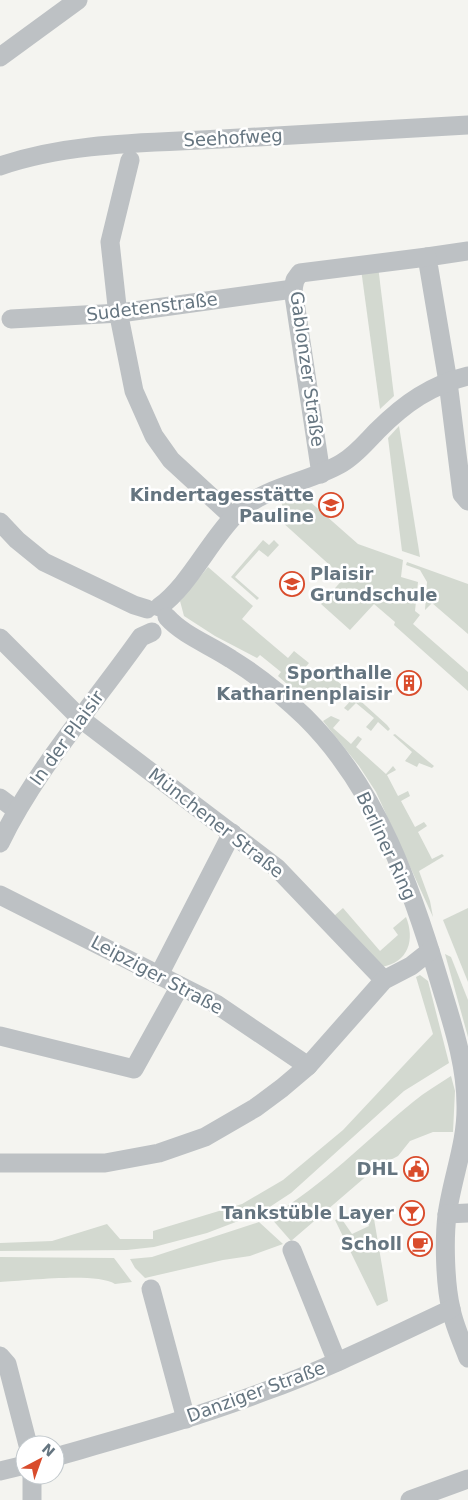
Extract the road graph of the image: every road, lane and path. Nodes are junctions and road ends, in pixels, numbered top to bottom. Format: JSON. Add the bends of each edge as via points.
{"nodes":[{"id":1,"x":78,"y":0,"type":"edge"},
{"id":2,"x":0,"y":57,"type":"edge"},
{"id":3,"x":468,"y":124,"type":"edge"},
{"id":4,"x":130,"y":160,"type":"dead end"},
{"id":5,"x":0,"y":166,"type":"edge"},
{"id":6,"x":468,"y":251,"type":"edge"},
{"id":7,"x":427,"y":257,"type":"junction"},
{"id":8,"x":293,"y":288,"type":"junction"},
{"id":9,"x":120,"y":313,"type":"junction"},
{"id":10,"x":11,"y":319,"type":"dead end"},
{"id":11,"x":468,"y":376,"type":"edge"},
{"id":12,"x":448,"y":382,"type":"junction"},
{"id":13,"x":321,"y":474,"type":"junction"},
{"id":14,"x":468,"y":501,"type":"edge"},
{"id":15,"x":233,"y":517,"type":"junction"},
{"id":16,"x":0,"y":522,"type":"edge"},
{"id":17,"x":155,"y":618,"type":"junction"},
{"id":18,"x":0,"y":638,"type":"edge"},
{"id":19,"x":81,"y":719,"type":"junction"},
{"id":20,"x":0,"y":798,"type":"edge"},
{"id":21,"x":16,"y":810,"type":"junction"},
{"id":22,"x":232,"y":833,"type":"junction"},
{"id":23,"x":0,"y":843,"type":"edge"},
{"id":24,"x":0,"y":895,"type":"edge"},
{"id":25,"x":430,"y":951,"type":"junction"},
{"id":26,"x":159,"y":975,"type":"junction"},
{"id":27,"x":384,"y":980,"type":"junction"},
{"id":28,"x":180,"y":986,"type":"junction"},
{"id":29,"x":0,"y":1036,"type":"edge"},
{"id":30,"x":308,"y":1066,"type":"junction"},
{"id":31,"x":0,"y":1163,"type":"edge"},
{"id":32,"x":468,"y":1213,"type":"edge"},
{"id":33,"x":447,"y":1214,"type":"junction"},
{"id":34,"x":292,"y":1250,"type":"dead end"},
{"id":35,"x":151,"y":1289,"type":"dead end"},
{"id":36,"x":451,"y":1309,"type":"junction"},
{"id":37,"x":468,"y":1358,"type":"edge"},
{"id":38,"x":4,"y":1360,"type":"edge"},
{"id":39,"x":337,"y":1362,"type":"junction"},
{"id":40,"x":186,"y":1419,"type":"junction"},
{"id":41,"x":25,"y":1435,"type":"edge"},
{"id":42,"x":65,"y":1454,"type":"edge"},
{"id":43,"x":15,"y":1467,"type":"edge"},
{"id":44,"x":0,"y":1471,"type":"edge"},
{"id":45,"x":468,"y":1479,"type":"edge"},
{"id":46,"x":32,"y":1485,"type":"edge"},
{"id":47,"x":32,"y":1500,"type":"edge"},
{"id":48,"x":410,"y":1500,"type":"edge"}],
"edges":[{"from":1,"to":2,"type":"street"},
{"from":3,"to":5,"type":"street","name":"Seehofweg","via":[[130,144],[64,151]]},
{"from":4,"to":9,"type":"street","via":[[110,242]]},
{"from":6,"to":7,"type":"street"},
{"from":7,"to":8,"type":"street","name":"Gablonzer Straße","via":[[300,274]]},
{"from":7,"to":12,"type":"street"},
{"from":8,"to":9,"type":"street","name":"Sudetenstraße"},
{"from":8,"to":13,"type":"street","name":"Gablonzer Straße"},
{"from":9,"to":10,"type":"street","name":"Sudetenstraße"},
{"from":9,"to":15,"type":"street","via":[[134,391],[154,436],[171,460]]},
{"from":11,"to":12,"type":"street","name":"In der Plaisir"},
{"from":12,"to":13,"type":"street","name":"In der Plaisir","via":[[403,406],[349,459]]},
{"from":12,"to":14,"type":"street","via":[[462,494]]},
{"from":13,"to":15,"type":"street","name":"In der Plaisir","via":[[279,489]]},
{"from":15,"to":17,"type":"street","name":"In der Plaisir"},
{"from":16,"to":17,"type":"street","name":"Berliner Ring","via":[[44,562]]},
{"from":17,"to":19,"type":"street","name":"In der Plaisir"},
{"from":17,"to":25,"type":"street","name":"Berliner Ring","via":[[232,659],[261,680],[306,718],[341,759],[373,809]]},
{"from":18,"to":19,"type":"street","name":"Münchener Straße"},
{"from":19,"to":21,"type":"street","name":"In der Plaisir"},
{"from":19,"to":22,"type":"street","name":"Münchener Straße"},
{"from":20,"to":21,"type":"street"},
{"from":21,"to":23,"type":"street","name":"In der Plaisir"},
{"from":22,"to":26,"type":"street"},
{"from":22,"to":27,"type":"street","name":"Münchener Straße","via":[[277,868]]},
{"from":24,"to":26,"type":"street","name":"Leipziger Straße"},
{"from":25,"to":27,"type":"street","via":[[411,966]]},
{"from":25,"to":33,"type":"street","name":"Berliner Ring","via":[[453,1025],[465,1081],[466,1123]]},
{"from":26,"to":28,"type":"street","name":"Leipziger Straße"},
{"from":27,"to":30,"type":"street"},
{"from":28,"to":29,"type":"street","via":[[134,1069]]},
{"from":28,"to":30,"type":"street","name":"Leipziger Straße","via":[[216,1004]]},
{"from":30,"to":31,"type":"street","via":[[255,1108],[205,1137],[159,1153],[96,1163]]},
{"from":32,"to":33,"type":"street"},
{"from":33,"to":36,"type":"street","name":"Berliner Ring","via":[[446,1259]]},
{"from":34,"to":39,"type":"street"},
{"from":35,"to":40,"type":"street"},
{"from":36,"to":37,"type":"street","name":"Berliner Ring"},
{"from":36,"to":39,"type":"street","name":"Danziger Straße"},
{"from":38,"to":41,"type":"street"},
{"from":39,"to":40,"type":"street","name":"Danziger Straße"},
{"from":40,"to":42,"type":"street","name":"Danziger Straße"},
{"from":43,"to":44,"type":"street"},
{"from":45,"to":48,"type":"street"},
{"from":46,"to":47,"type":"street"}]}
